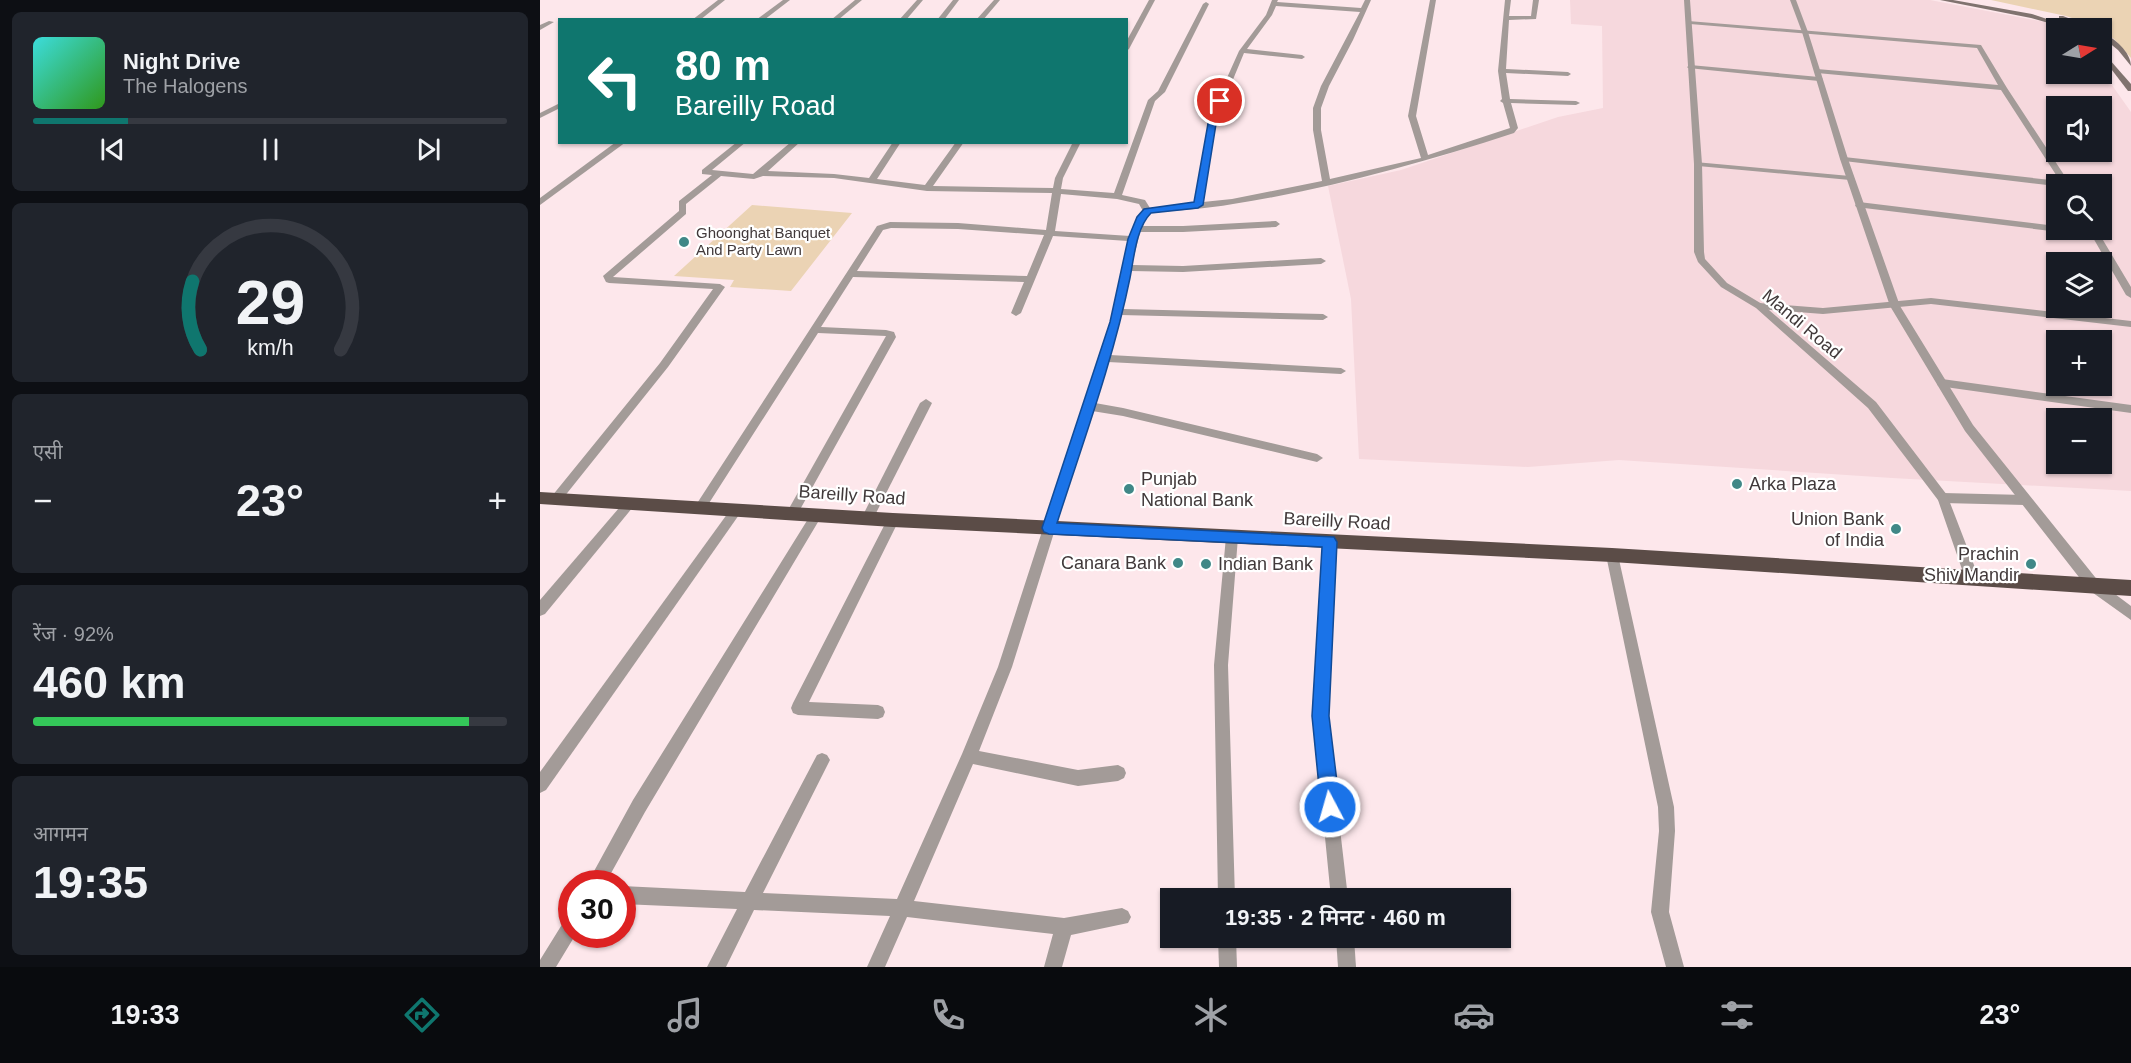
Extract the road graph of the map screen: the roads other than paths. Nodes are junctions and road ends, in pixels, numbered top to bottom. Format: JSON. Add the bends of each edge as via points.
{"nodes":[{"id":1,"x":722,"y":0,"type":"edge"},
{"id":2,"x":787,"y":0,"type":"edge"},
{"id":3,"x":859,"y":0,"type":"edge"},
{"id":4,"x":920,"y":0,"type":"edge"},
{"id":5,"x":956,"y":0,"type":"edge"},
{"id":6,"x":997,"y":0,"type":"edge"},
{"id":7,"x":1152,"y":0,"type":"edge"},
{"id":8,"x":1368,"y":0,"type":"edge"},
{"id":9,"x":1433,"y":0,"type":"edge"},
{"id":10,"x":1508,"y":0,"type":"edge"},
{"id":11,"x":1536,"y":0,"type":"edge"},
{"id":12,"x":1687,"y":0,"type":"edge"},
{"id":13,"x":1792,"y":0,"type":"edge"},
{"id":14,"x":1943,"y":0,"type":"edge"},
{"id":15,"x":1978,"y":0,"type":"edge"},
{"id":16,"x":1274,"y":2,"type":"edge"},
{"id":17,"x":1312,"y":3,"type":"edge"},
{"id":18,"x":1206,"y":4,"type":"dead end"},
{"id":19,"x":1364,"y":10,"type":"junction"},
{"id":20,"x":698,"y":18,"type":"edge"},
{"id":21,"x":762,"y":18,"type":"edge"},
{"id":22,"x":836,"y":18,"type":"edge"},
{"id":23,"x":904,"y":18,"type":"edge"},
{"id":24,"x":942,"y":18,"type":"edge"},
{"id":25,"x":981,"y":18,"type":"edge"},
{"id":26,"x":1506,"y":18,"type":"junction"},
{"id":27,"x":2062,"y":18,"type":"edge"},
{"id":28,"x":2046,"y":20,"type":"edge"},
{"id":29,"x":551,"y":22,"type":"dead end"},
{"id":30,"x":1689,"y":22,"type":"junction"},
{"id":31,"x":540,"y":28,"type":"edge"},
{"id":32,"x":1805,"y":32,"type":"junction"},
{"id":33,"x":2112,"y":42,"type":"edge"},
{"id":34,"x":1128,"y":45,"type":"edge"},
{"id":35,"x":1242,"y":51,"type":"junction"},
{"id":36,"x":1302,"y":57,"type":"dead end"},
{"id":37,"x":2131,"y":64,"type":"edge"},
{"id":38,"x":2112,"y":65,"type":"edge"},
{"id":39,"x":1690,"y":67,"type":"junction"},
{"id":40,"x":1501,"y":71,"type":"junction"},
{"id":41,"x":1568,"y":74,"type":"dead end"},
{"id":42,"x":1818,"y":75,"type":"junction"},
{"id":43,"x":2003,"y":88,"type":"junction"},
{"id":44,"x":2131,"y":89,"type":"edge"},
{"id":45,"x":1504,"y":101,"type":"junction"},
{"id":46,"x":1576,"y":103,"type":"dead end"},
{"id":47,"x":558,"y":106,"type":"edge"},
{"id":48,"x":540,"y":116,"type":"edge"},
{"id":49,"x":619,"y":144,"type":"edge"},
{"id":50,"x":740,"y":144,"type":"edge"},
{"id":51,"x":794,"y":144,"type":"edge"},
{"id":52,"x":896,"y":144,"type":"edge"},
{"id":53,"x":959,"y":144,"type":"edge"},
{"id":54,"x":1076,"y":144,"type":"edge"},
{"id":55,"x":1425,"y":159,"type":"junction"},
{"id":56,"x":1844,"y":159,"type":"junction"},
{"id":57,"x":1698,"y":164,"type":"junction"},
{"id":58,"x":761,"y":173,"type":"junction"},
{"id":59,"x":718,"y":174,"type":"junction"},
{"id":60,"x":2059,"y":174,"type":"edge"},
{"id":61,"x":1850,"y":178,"type":"junction"},
{"id":62,"x":872,"y":180,"type":"junction"},
{"id":63,"x":1326,"y":182,"type":"junction"},
{"id":64,"x":2046,"y":182,"type":"edge"},
{"id":65,"x":927,"y":188,"type":"junction"},
{"id":66,"x":1057,"y":191,"type":"junction"},
{"id":67,"x":1117,"y":196,"type":"junction"},
{"id":68,"x":540,"y":202,"type":"edge"},
{"id":69,"x":1198,"y":205,"type":"junction"},
{"id":70,"x":1859,"y":205,"type":"junction"},
{"id":71,"x":1148,"y":211,"type":"junction"},
{"id":72,"x":1276,"y":224,"type":"dead end"},
{"id":73,"x":2046,"y":228,"type":"edge"},
{"id":74,"x":1137,"y":229,"type":"junction"},
{"id":75,"x":1050,"y":232,"type":"junction"},
{"id":76,"x":1133,"y":239,"type":"junction"},
{"id":77,"x":2100,"y":240,"type":"edge"},
{"id":78,"x":1321,"y":261,"type":"dead end"},
{"id":79,"x":1127,"y":268,"type":"junction"},
{"id":80,"x":852,"y":274,"type":"junction"},
{"id":81,"x":1030,"y":279,"type":"junction"},
{"id":82,"x":2131,"y":295,"type":"edge"},
{"id":83,"x":1759,"y":306,"type":"junction"},
{"id":84,"x":1895,"y":306,"type":"junction"},
{"id":85,"x":1016,"y":312,"type":"dead end"},
{"id":86,"x":1117,"y":312,"type":"junction"},
{"id":87,"x":1323,"y":317,"type":"dead end"},
{"id":88,"x":2131,"y":324,"type":"edge"},
{"id":89,"x":815,"y":330,"type":"junction"},
{"id":90,"x":1103,"y":358,"type":"junction"},
{"id":91,"x":1341,"y":371,"type":"dead end"},
{"id":92,"x":1942,"y":383,"type":"junction"},
{"id":93,"x":926,"y":403,"type":"dead end"},
{"id":94,"x":1087,"y":406,"type":"junction"},
{"id":95,"x":2131,"y":409,"type":"edge"},
{"id":96,"x":1317,"y":458,"type":"dead end"},
{"id":97,"x":548,"y":498,"type":"edge"},
{"id":98,"x":1943,"y":498,"type":"junction"},
{"id":99,"x":2025,"y":500,"type":"junction"},
{"id":100,"x":629,"y":504,"type":"junction"},
{"id":101,"x":700,"y":508,"type":"junction"},
{"id":102,"x":737,"y":509,"type":"junction"},
{"id":103,"x":794,"y":512,"type":"junction"},
{"id":104,"x":817,"y":514,"type":"junction"},
{"id":105,"x":868,"y":518,"type":"junction"},
{"id":106,"x":893,"y":520,"type":"junction"},
{"id":107,"x":1049,"y":528,"type":"junction"},
{"id":108,"x":1232,"y":537,"type":"junction"},
{"id":109,"x":1329,"y":542,"type":"junction"},
{"id":110,"x":1612,"y":555,"type":"junction"},
{"id":111,"x":1972,"y":578,"type":"junction"},
{"id":112,"x":2094,"y":586,"type":"junction"},
{"id":113,"x":2131,"y":588,"type":"edge"},
{"id":114,"x":540,"y":610,"type":"edge"},
{"id":115,"x":2131,"y":614,"type":"edge"},
{"id":116,"x":878,"y":712,"type":"dead end"},
{"id":117,"x":969,"y":756,"type":"junction"},
{"id":118,"x":822,"y":760,"type":"dead end"},
{"id":119,"x":1118,"y":774,"type":"dead end"},
{"id":120,"x":540,"y":785,"type":"edge"},
{"id":121,"x":603,"y":870,"type":"edge"},
{"id":122,"x":1226,"y":888,"type":"edge"},
{"id":123,"x":1339,"y":888,"type":"edge"},
{"id":124,"x":636,"y":896,"type":"edge"},
{"id":125,"x":750,"y":902,"type":"junction"},
{"id":126,"x":902,"y":908,"type":"junction"},
{"id":127,"x":1122,"y":917,"type":"dead end"},
{"id":128,"x":1064,"y":927,"type":"junction"},
{"id":129,"x":558,"y":947,"type":"edge"},
{"id":130,"x":1227,"y":948,"type":"edge"},
{"id":131,"x":1346,"y":948,"type":"edge"},
{"id":132,"x":546,"y":967,"type":"edge"},
{"id":133,"x":716,"y":967,"type":"edge"},
{"id":134,"x":876,"y":967,"type":"edge"},
{"id":135,"x":1053,"y":967,"type":"edge"},
{"id":136,"x":1228,"y":967,"type":"edge"},
{"id":137,"x":1347,"y":967,"type":"edge"},
{"id":138,"x":1675,"y":967,"type":"edge"}],
"edges":[{"from":1,"to":20,"type":"street"},
{"from":2,"to":21,"type":"street"},
{"from":3,"to":22,"type":"street"},
{"from":4,"to":23,"type":"street"},
{"from":5,"to":24,"type":"street"},
{"from":6,"to":25,"type":"street"},
{"from":7,"to":34,"type":"street"},
{"from":8,"to":19,"type":"street"},
{"from":9,"to":55,"type":"street","via":[[1412,116]]},
{"from":10,"to":26,"type":"street"},
{"from":11,"to":26,"type":"street","via":[[1535,17]]},
{"from":12,"to":30,"type":"street","name":"Mandi Road"},
{"from":13,"to":32,"type":"street"},
{"from":14,"to":28,"type":"main road"},
{"from":15,"to":27,"type":"main road"},
{"from":16,"to":17,"type":"street"},
{"from":16,"to":35,"type":"street"},
{"from":17,"to":19,"type":"street"},
{"from":18,"to":67,"type":"street","via":[[1161,92],[1152,100]]},
{"from":19,"to":63,"type":"street","via":[[1317,108]]},
{"from":26,"to":40,"type":"street"},
{"from":29,"to":31,"type":"street"},
{"from":30,"to":32,"type":"street"},
{"from":30,"to":39,"type":"street","name":"Mandi Road"},
{"from":32,"to":42,"type":"street"},
{"from":32,"to":43,"type":"street","via":[[1979,46]]},
{"from":33,"to":37,"type":"main road"},
{"from":35,"to":36,"type":"street"},
{"from":35,"to":69,"type":"street","via":[[1213,118]]},
{"from":38,"to":44,"type":"main road"},
{"from":39,"to":42,"type":"street"},
{"from":39,"to":57,"type":"street","name":"Mandi Road"},
{"from":40,"to":41,"type":"street"},
{"from":40,"to":45,"type":"street"},
{"from":42,"to":43,"type":"street"},
{"from":42,"to":56,"type":"street"},
{"from":43,"to":60,"type":"street"},
{"from":45,"to":46,"type":"street"},
{"from":45,"to":55,"type":"street","via":[[1514,128]]},
{"from":47,"to":48,"type":"street"},
{"from":49,"to":68,"type":"street"},
{"from":50,"to":59,"type":"street","via":[[705,172]]},
{"from":51,"to":58,"type":"street"},
{"from":52,"to":62,"type":"street"},
{"from":53,"to":65,"type":"street"},
{"from":54,"to":66,"type":"street","via":[[1059,178]]},
{"from":55,"to":63,"type":"street"},
{"from":56,"to":61,"type":"street"},
{"from":56,"to":64,"type":"street"},
{"from":57,"to":61,"type":"street"},
{"from":57,"to":83,"type":"street","name":"Mandi Road","via":[[1701,260],[1724,285]]},
{"from":58,"to":59,"type":"street","via":[[754,177]]},
{"from":58,"to":62,"type":"street"},
{"from":59,"to":97,"type":"street","via":[[682,203],[683,212],[608,276],[609,280],[720,287],[664,365]]},
{"from":61,"to":70,"type":"street"},
{"from":62,"to":65,"type":"street"},
{"from":63,"to":69,"type":"street","via":[[1232,202]]},
{"from":65,"to":66,"type":"street"},
{"from":66,"to":67,"type":"street"},
{"from":66,"to":75,"type":"street"},
{"from":67,"to":71,"type":"street","via":[[1142,202]]},
{"from":69,"to":71,"type":"street"},
{"from":70,"to":73,"type":"street"},
{"from":70,"to":84,"type":"street"},
{"from":71,"to":74,"type":"street"},
{"from":72,"to":74,"type":"street"},
{"from":74,"to":76,"type":"street"},
{"from":75,"to":76,"type":"street"},
{"from":75,"to":80,"type":"street","via":[[885,226]]},
{"from":75,"to":81,"type":"street"},
{"from":76,"to":79,"type":"street"},
{"from":77,"to":82,"type":"street"},
{"from":78,"to":79,"type":"street","via":[[1183,269]]},
{"from":79,"to":86,"type":"street"},
{"from":80,"to":81,"type":"street"},
{"from":80,"to":89,"type":"street"},
{"from":81,"to":85,"type":"street"},
{"from":83,"to":84,"type":"street","via":[[1823,310]]},
{"from":83,"to":98,"type":"street","name":"Mandi Road","via":[[1872,405]]},
{"from":84,"to":88,"type":"street","via":[[1931,301],[1961,303]]},
{"from":84,"to":92,"type":"street"},
{"from":86,"to":87,"type":"street"},
{"from":86,"to":90,"type":"street"},
{"from":89,"to":101,"type":"street"},
{"from":89,"to":103,"type":"street","via":[[886,333],[891,337]]},
{"from":90,"to":91,"type":"street"},
{"from":90,"to":94,"type":"street"},
{"from":92,"to":95,"type":"street"},
{"from":92,"to":99,"type":"street","via":[[1969,428]]},
{"from":93,"to":105,"type":"street"},
{"from":94,"to":96,"type":"street"},
{"from":94,"to":107,"type":"street"},
{"from":97,"to":100,"type":"highway","name":"Bareilly Road"},
{"from":98,"to":99,"type":"street"},
{"from":98,"to":111,"type":"street","name":"Mandi Road"},
{"from":99,"to":112,"type":"street"},
{"from":100,"to":101,"type":"highway","name":"Bareilly Road"},
{"from":100,"to":114,"type":"street"},
{"from":101,"to":102,"type":"highway","name":"Bareilly Road"},
{"from":102,"to":103,"type":"highway","name":"Bareilly Road"},
{"from":102,"to":120,"type":"street"},
{"from":103,"to":104,"type":"highway","name":"Bareilly Road"},
{"from":104,"to":105,"type":"highway","name":"Bareilly Road"},
{"from":104,"to":121,"type":"street"},
{"from":105,"to":106,"type":"highway","name":"Bareilly Road"},
{"from":106,"to":107,"type":"highway","name":"Bareilly Road"},
{"from":106,"to":116,"type":"street","via":[[798,708]]},
{"from":107,"to":108,"type":"highway","name":"Bareilly Road"},
{"from":107,"to":117,"type":"street","via":[[1005,667]]},
{"from":108,"to":109,"type":"highway","name":"Bareilly Road"},
{"from":108,"to":122,"type":"street","via":[[1221,664]]},
{"from":109,"to":110,"type":"highway","name":"Bareilly Road"},
{"from":109,"to":123,"type":"street","via":[[1320,716]]},
{"from":110,"to":111,"type":"highway","name":"Bareilly Road"},
{"from":110,"to":138,"type":"street","via":[[1666,807],[1660,912]]},
{"from":111,"to":112,"type":"highway","name":"Bareilly Road"},
{"from":112,"to":113,"type":"highway","name":"Bareilly Road"},
{"from":112,"to":115,"type":"street"},
{"from":117,"to":119,"type":"street","via":[[1078,778]]},
{"from":117,"to":126,"type":"street"},
{"from":118,"to":125,"type":"street"},
{"from":124,"to":125,"type":"street"},
{"from":125,"to":126,"type":"street"},
{"from":125,"to":133,"type":"street"},
{"from":126,"to":128,"type":"street"},
{"from":126,"to":134,"type":"street"},
{"from":127,"to":128,"type":"street"},
{"from":128,"to":135,"type":"street"},
{"from":129,"to":132,"type":"street"},
{"from":130,"to":136,"type":"street"},
{"from":131,"to":137,"type":"street"}]}
